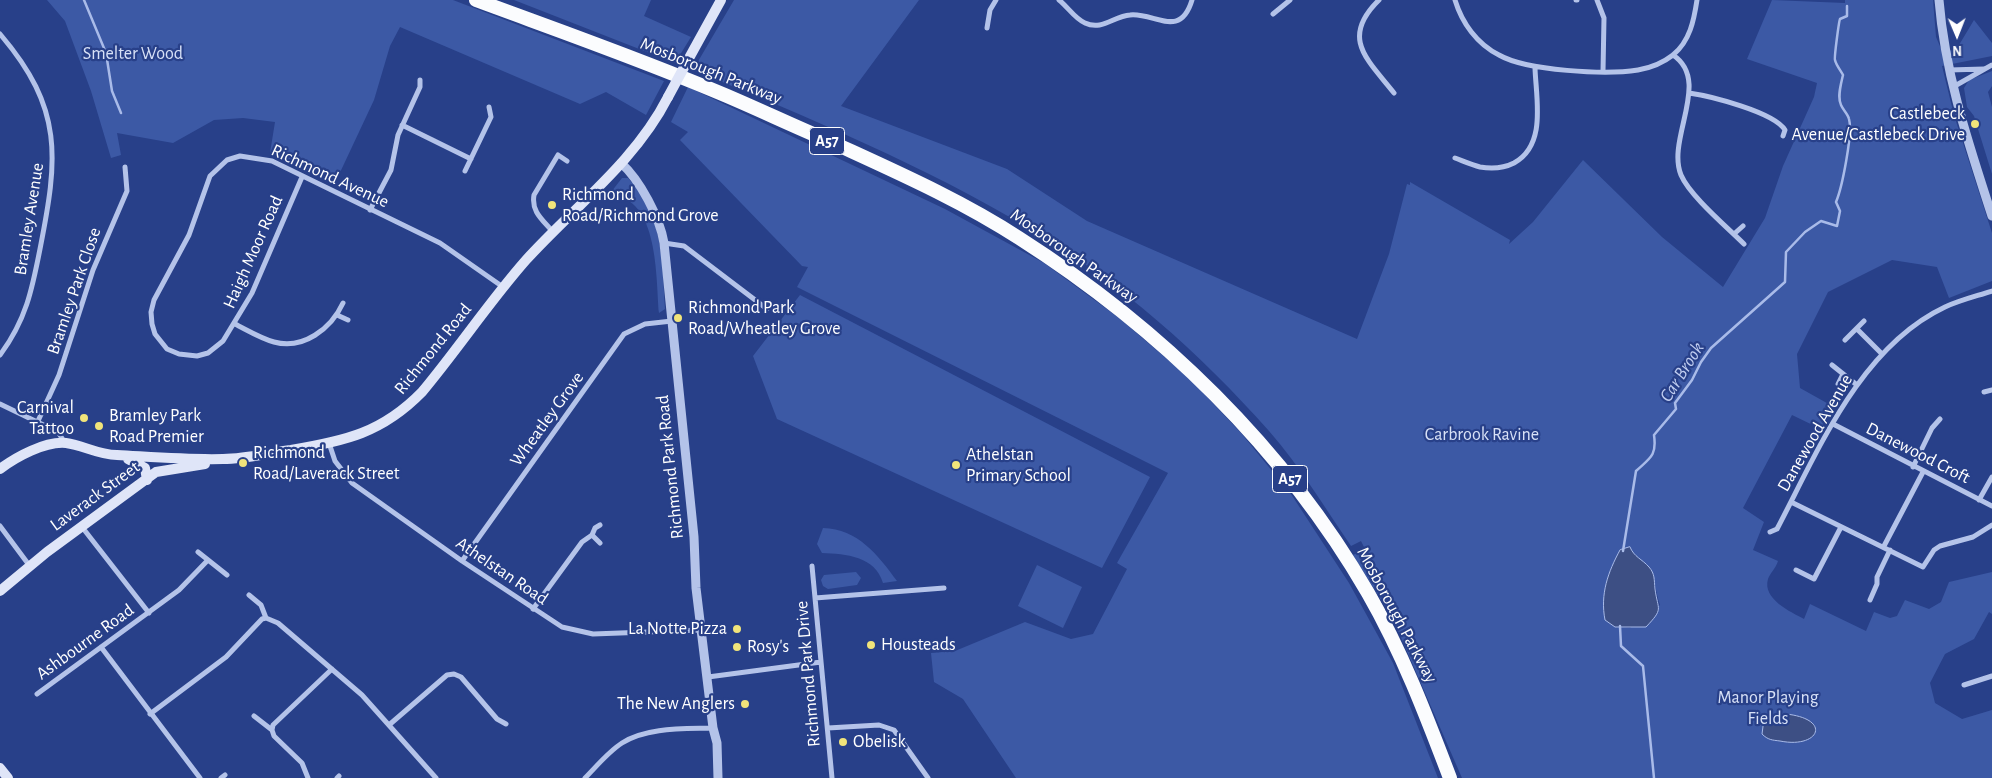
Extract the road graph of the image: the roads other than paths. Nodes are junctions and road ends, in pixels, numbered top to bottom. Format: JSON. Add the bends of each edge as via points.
{"nodes":[{"id":1,"x":476,"y":0,"type":"edge"},
{"id":2,"x":721,"y":0,"type":"edge"},
{"id":3,"x":996,"y":0,"type":"edge"},
{"id":4,"x":1059,"y":0,"type":"edge"},
{"id":5,"x":1192,"y":0,"type":"edge"},
{"id":6,"x":1290,"y":0,"type":"edge"},
{"id":7,"x":1379,"y":0,"type":"edge"},
{"id":8,"x":1455,"y":0,"type":"edge"},
{"id":9,"x":1597,"y":0,"type":"edge"},
{"id":10,"x":1697,"y":0,"type":"edge"},
{"id":11,"x":1939,"y":0,"type":"edge"},
{"id":12,"x":1273,"y":14,"type":"dead end"},
{"id":13,"x":987,"y":28,"type":"dead end"},
{"id":14,"x":0,"y":34,"type":"edge"},
{"id":15,"x":1673,"y":55,"type":"junction"},
{"id":16,"x":1992,"y":65,"type":"edge"},
{"id":17,"x":1535,"y":68,"type":"junction"},
{"id":18,"x":1985,"y":69,"type":"junction"},
{"id":19,"x":1949,"y":70,"type":"junction"},
{"id":20,"x":1603,"y":71,"type":"junction"},
{"id":21,"x":420,"y":80,"type":"dead end"},
{"id":22,"x":1953,"y":87,"type":"junction"},
{"id":23,"x":1394,"y":93,"type":"dead end"},
{"id":24,"x":1689,"y":93,"type":"junction"},
{"id":25,"x":489,"y":107,"type":"dead end"},
{"id":26,"x":402,"y":125,"type":"junction"},
{"id":27,"x":1783,"y":136,"type":"dead end"},
{"id":28,"x":1455,"y":158,"type":"dead end"},
{"id":29,"x":471,"y":159,"type":"junction"},
{"id":30,"x":567,"y":162,"type":"dead end"},
{"id":31,"x":621,"y":164,"type":"junction"},
{"id":32,"x":126,"y":167,"type":"dead end"},
{"id":33,"x":465,"y":171,"type":"dead end"},
{"id":34,"x":302,"y":177,"type":"junction"},
{"id":35,"x":370,"y":210,"type":"junction"},
{"id":36,"x":1992,"y":216,"type":"edge"},
{"id":37,"x":1743,"y":226,"type":"dead end"},
{"id":38,"x":554,"y":232,"type":"junction"},
{"id":39,"x":1734,"y":234,"type":"junction"},
{"id":40,"x":664,"y":243,"type":"junction"},
{"id":41,"x":1744,"y":244,"type":"dead end"},
{"id":42,"x":504,"y":287,"type":"junction"},
{"id":43,"x":1992,"y":291,"type":"edge"},
{"id":44,"x":343,"y":303,"type":"dead end"},
{"id":45,"x":767,"y":309,"type":"dead end"},
{"id":46,"x":337,"y":315,"type":"junction"},
{"id":47,"x":348,"y":320,"type":"dead end"},
{"id":48,"x":672,"y":321,"type":"junction"},
{"id":49,"x":1864,"y":322,"type":"dead end"},
{"id":50,"x":235,"y":324,"type":"junction"},
{"id":51,"x":1857,"y":329,"type":"junction"},
{"id":52,"x":1845,"y":340,"type":"dead end"},
{"id":53,"x":174,"y":352,"type":"joint"},
{"id":54,"x":1882,"y":354,"type":"junction"},
{"id":55,"x":0,"y":355,"type":"edge"},
{"id":56,"x":1832,"y":365,"type":"dead end"},
{"id":57,"x":1843,"y":374,"type":"junction"},
{"id":58,"x":1857,"y":385,"type":"junction"},
{"id":59,"x":1844,"y":389,"type":"dead end"},
{"id":60,"x":1992,"y":390,"type":"edge"},
{"id":61,"x":1984,"y":392,"type":"dead end"},
{"id":62,"x":0,"y":404,"type":"edge"},
{"id":63,"x":1940,"y":419,"type":"dead end"},
{"id":64,"x":38,"y":421,"type":"junction"},
{"id":65,"x":1833,"y":424,"type":"junction"},
{"id":66,"x":65,"y":443,"type":"junction"},
{"id":67,"x":329,"y":444,"type":"junction"},
{"id":68,"x":116,"y":455,"type":"junction"},
{"id":69,"x":223,"y":460,"type":"junction"},
{"id":70,"x":1913,"y":467,"type":"junction"},
{"id":71,"x":0,"y":469,"type":"edge"},
{"id":72,"x":1923,"y":472,"type":"junction"},
{"id":73,"x":1992,"y":476,"type":"edge"},
{"id":74,"x":147,"y":480,"type":"junction"},
{"id":75,"x":1979,"y":500,"type":"junction"},
{"id":76,"x":1791,"y":502,"type":"junction"},
{"id":77,"x":1992,"y":506,"type":"edge"},
{"id":78,"x":600,"y":525,"type":"dead end"},
{"id":79,"x":1992,"y":525,"type":"edge"},
{"id":80,"x":0,"y":526,"type":"edge"},
{"id":81,"x":82,"y":527,"type":"junction"},
{"id":82,"x":1841,"y":527,"type":"junction"},
{"id":83,"x":1770,"y":532,"type":"dead end"},
{"id":84,"x":592,"y":536,"type":"junction"},
{"id":85,"x":600,"y":544,"type":"dead end"},
{"id":86,"x":1884,"y":546,"type":"junction"},
{"id":87,"x":1890,"y":550,"type":"junction"},
{"id":88,"x":198,"y":552,"type":"dead end"},
{"id":89,"x":208,"y":560,"type":"junction"},
{"id":90,"x":462,"y":561,"type":"junction"},
{"id":91,"x":29,"y":565,"type":"junction"},
{"id":92,"x":812,"y":566,"type":"dead end"},
{"id":93,"x":1796,"y":570,"type":"dead end"},
{"id":94,"x":227,"y":575,"type":"dead end"},
{"id":95,"x":944,"y":588,"type":"dead end"},
{"id":96,"x":0,"y":591,"type":"edge"},
{"id":97,"x":249,"y":595,"type":"dead end"},
{"id":98,"x":815,"y":598,"type":"junction"},
{"id":99,"x":1870,"y":600,"type":"dead end"},
{"id":100,"x":533,"y":609,"type":"junction"},
{"id":101,"x":149,"y":613,"type":"junction"},
{"id":102,"x":266,"y":618,"type":"junction"},
{"id":103,"x":701,"y":630,"type":"junction"},
{"id":104,"x":101,"y":647,"type":"junction"},
{"id":105,"x":821,"y":662,"type":"junction"},
{"id":106,"x":332,"y":669,"type":"junction"},
{"id":107,"x":1992,"y":676,"type":"edge"},
{"id":108,"x":708,"y":677,"type":"junction"},
{"id":109,"x":1964,"y":685,"type":"dead end"},
{"id":110,"x":37,"y":694,"type":"dead end"},
{"id":111,"x":150,"y":714,"type":"junction"},
{"id":112,"x":254,"y":716,"type":"dead end"},
{"id":113,"x":506,"y":724,"type":"dead end"},
{"id":114,"x":389,"y":725,"type":"junction"},
{"id":115,"x":713,"y":728,"type":"junction"},
{"id":116,"x":828,"y":728,"type":"junction"},
{"id":117,"x":272,"y":730,"type":"junction"},
{"id":118,"x":200,"y":778,"type":"edge"},
{"id":119,"x":308,"y":778,"type":"edge"},
{"id":120,"x":436,"y":778,"type":"edge"},
{"id":121,"x":585,"y":778,"type":"edge"},
{"id":122,"x":718,"y":778,"type":"edge"},
{"id":123,"x":832,"y":778,"type":"edge"},
{"id":124,"x":928,"y":778,"type":"edge"},
{"id":125,"x":1450,"y":778,"type":"edge"}],
"edges":[{"from":1,"to":125,"type":"highway","name":"Mosborough Parkway","number":"A57","via":[[720,92],[879,164],[1019,237],[1130,318],[1198,376],[1248,430],[1338,544],[1394,644],[1424,708]]},
{"from":2,"to":31,"type":"main road","name":"Richmond Road","bridge":true,"via":[[647,132]]},
{"from":3,"to":13,"type":"street","via":[[990,10]]},
{"from":4,"to":5,"type":"street","via":[[1085,23],[1098,26],[1134,14],[1158,22],[1173,22],[1186,13]]},
{"from":6,"to":12,"type":"street"},
{"from":7,"to":23,"type":"street","via":[[1367,12],[1358,35],[1369,61]]},
{"from":8,"to":17,"type":"street","via":[[1463,21],[1485,46],[1514,63]]},
{"from":9,"to":20,"type":"street","via":[[1604,18]]},
{"from":10,"to":15,"type":"street","via":[[1692,26]]},
{"from":11,"to":19,"type":"street"},
{"from":14,"to":55,"type":"street","name":"Bramley Avenue","via":[[29,71],[41,95],[49,119],[54,160],[32,292],[21,321]]},
{"from":15,"to":20,"type":"street","via":[[1639,70]]},
{"from":15,"to":24,"type":"street","via":[[1686,71]]},
{"from":16,"to":18,"type":"street"},
{"from":17,"to":20,"type":"street"},
{"from":17,"to":28,"type":"street","via":[[1537,121],[1534,141],[1521,159],[1500,167],[1480,167]]},
{"from":18,"to":19,"type":"street"},
{"from":18,"to":22,"type":"street"},
{"from":19,"to":22,"type":"street"},
{"from":21,"to":26,"type":"street","via":[[420,87]]},
{"from":22,"to":36,"type":"street"},
{"from":24,"to":27,"type":"street","via":[[1727,101],[1777,120],[1785,130]]},
{"from":24,"to":39,"type":"street","via":[[1677,163],[1690,189]]},
{"from":25,"to":29,"type":"street","via":[[491,117]]},
{"from":26,"to":29,"type":"street"},
{"from":26,"to":35,"type":"street","via":[[391,170]]},
{"from":29,"to":33,"type":"street"},
{"from":30,"to":38,"type":"street","via":[[558,155],[534,195],[533,209]]},
{"from":31,"to":38,"type":"main road","name":"Richmond Road"},
{"from":31,"to":40,"type":"street","name":"Richmond Park Road","via":[[629,171],[653,210]]},
{"from":32,"to":64,"type":"street","name":"Bramley Park Close","via":[[126,191],[92,270],[59,375]]},
{"from":34,"to":35,"type":"street","name":"Richmond Avenue"},
{"from":34,"to":50,"type":"street","name":"Haigh Moor Road","via":[[252,293]]},
{"from":34,"to":53,"type":"street","name":"Richmond Avenue","via":[[272,161],[240,156],[227,160],[210,176],[189,235],[152,306],[155,334]]},
{"from":35,"to":42,"type":"street","name":"Richmond Avenue","via":[[450,248]]},
{"from":37,"to":39,"type":"street"},
{"from":38,"to":42,"type":"main road","name":"Richmond Road"},
{"from":39,"to":41,"type":"street"},
{"from":40,"to":45,"type":"street","via":[[684,246]]},
{"from":40,"to":48,"type":"street","name":"Richmond Park Road"},
{"from":42,"to":67,"type":"main road","name":"Richmond Road","via":[[441,370],[407,408],[363,434]]},
{"from":43,"to":54,"type":"street","name":"Danewood Avenue","via":[[1945,307],[1919,322]]},
{"from":44,"to":46,"type":"street"},
{"from":46,"to":47,"type":"street"},
{"from":46,"to":50,"type":"street","via":[[312,337],[291,344],[269,340]]},
{"from":48,"to":90,"type":"street","name":"Wheatley Grove","via":[[645,324],[624,334]]},
{"from":48,"to":103,"type":"street","name":"Richmond Park Road"},
{"from":49,"to":51,"type":"street"},
{"from":50,"to":53,"type":"street","name":"Haigh Moor Road","via":[[223,341],[208,353],[190,356]]},
{"from":51,"to":52,"type":"street"},
{"from":51,"to":54,"type":"street"},
{"from":54,"to":58,"type":"street","name":"Danewood Avenue"},
{"from":56,"to":57,"type":"street"},
{"from":57,"to":58,"type":"street"},
{"from":57,"to":59,"type":"street","via":[[1838,384]]},
{"from":58,"to":65,"type":"street","name":"Danewood Avenue"},
{"from":60,"to":61,"type":"street"},
{"from":62,"to":64,"type":"street"},
{"from":63,"to":70,"type":"street","via":[[1932,428]]},
{"from":64,"to":66,"type":"street","via":[[58,432]]},
{"from":65,"to":70,"type":"street","name":"Danewood Croft"},
{"from":65,"to":76,"type":"street","name":"Danewood Avenue"},
{"from":66,"to":68,"type":"main road","name":"Richmond Road","via":[[92,452]]},
{"from":66,"to":71,"type":"main road","via":[[43,447]]},
{"from":67,"to":69,"type":"main road","name":"Richmond Road"},
{"from":67,"to":90,"type":"street","name":"Athelstan Road","via":[[335,462],[352,483]]},
{"from":68,"to":69,"type":"main road","name":"Richmond Road"},
{"from":68,"to":74,"type":"main road","via":[[142,464]]},
{"from":69,"to":74,"type":"main road","name":"Laverack Street","via":[[163,469]]},
{"from":70,"to":72,"type":"street","name":"Danewood Croft"},
{"from":72,"to":75,"type":"street","name":"Danewood Croft"},
{"from":72,"to":86,"type":"street"},
{"from":73,"to":75,"type":"street"},
{"from":74,"to":81,"type":"main road","name":"Laverack Street"},
{"from":75,"to":77,"type":"street","name":"Danewood Croft"},
{"from":76,"to":82,"type":"street"},
{"from":76,"to":83,"type":"street","name":"Danewood Avenue","via":[[1777,529]]},
{"from":78,"to":84,"type":"street"},
{"from":79,"to":87,"type":"street","via":[[1973,537],[1940,546],[1923,567]]},
{"from":80,"to":91,"type":"street"},
{"from":81,"to":91,"type":"main road","name":"Laverack Street"},
{"from":81,"to":101,"type":"street","name":"Ashbourne Road"},
{"from":82,"to":86,"type":"street"},
{"from":82,"to":93,"type":"street","via":[[1814,579]]},
{"from":84,"to":85,"type":"street"},
{"from":84,"to":100,"type":"street","via":[[582,542]]},
{"from":86,"to":87,"type":"street"},
{"from":87,"to":99,"type":"street"},
{"from":88,"to":89,"type":"street"},
{"from":89,"to":94,"type":"street"},
{"from":89,"to":101,"type":"street","name":"Ashbourne Road","via":[[179,590]]},
{"from":90,"to":100,"type":"street","name":"Athelstan Road"},
{"from":91,"to":96,"type":"main road","name":"Laverack Street"},
{"from":92,"to":98,"type":"street","name":"Richmond Park Drive"},
{"from":95,"to":98,"type":"street"},
{"from":97,"to":102,"type":"street","via":[[261,605]]},
{"from":98,"to":105,"type":"street","name":"Richmond Park Drive"},
{"from":100,"to":103,"type":"street","name":"Athelstan Road","via":[[562,627],[582,633]]},
{"from":101,"to":104,"type":"street","name":"Ashbourne Road"},
{"from":102,"to":106,"type":"street","via":[[278,623]]},
{"from":102,"to":111,"type":"street","via":[[226,656]]},
{"from":103,"to":108,"type":"street","name":"Richmond Park Road"},
{"from":104,"to":110,"type":"street","name":"Ashbourne Road"},
{"from":104,"to":111,"type":"street"},
{"from":105,"to":108,"type":"street"},
{"from":105,"to":116,"type":"street","name":"Richmond Park Drive"},
{"from":106,"to":114,"type":"street"},
{"from":106,"to":117,"type":"street","via":[[273,725]]},
{"from":107,"to":109,"type":"street"},
{"from":108,"to":115,"type":"street","name":"Richmond Park Road"},
{"from":111,"to":118,"type":"street"},
{"from":112,"to":117,"type":"street"},
{"from":113,"to":114,"type":"street","via":[[497,719],[461,677],[454,674],[447,675]]},
{"from":114,"to":120,"type":"street"},
{"from":115,"to":121,"type":"street","via":[[667,731],[631,738]]},
{"from":115,"to":122,"type":"street","name":"Richmond Park Road"},
{"from":116,"to":123,"type":"street","name":"Richmond Park Drive"},
{"from":116,"to":124,"type":"street","via":[[879,725],[894,730]]},
{"from":117,"to":119,"type":"street","via":[[274,736],[302,763]]}]}
